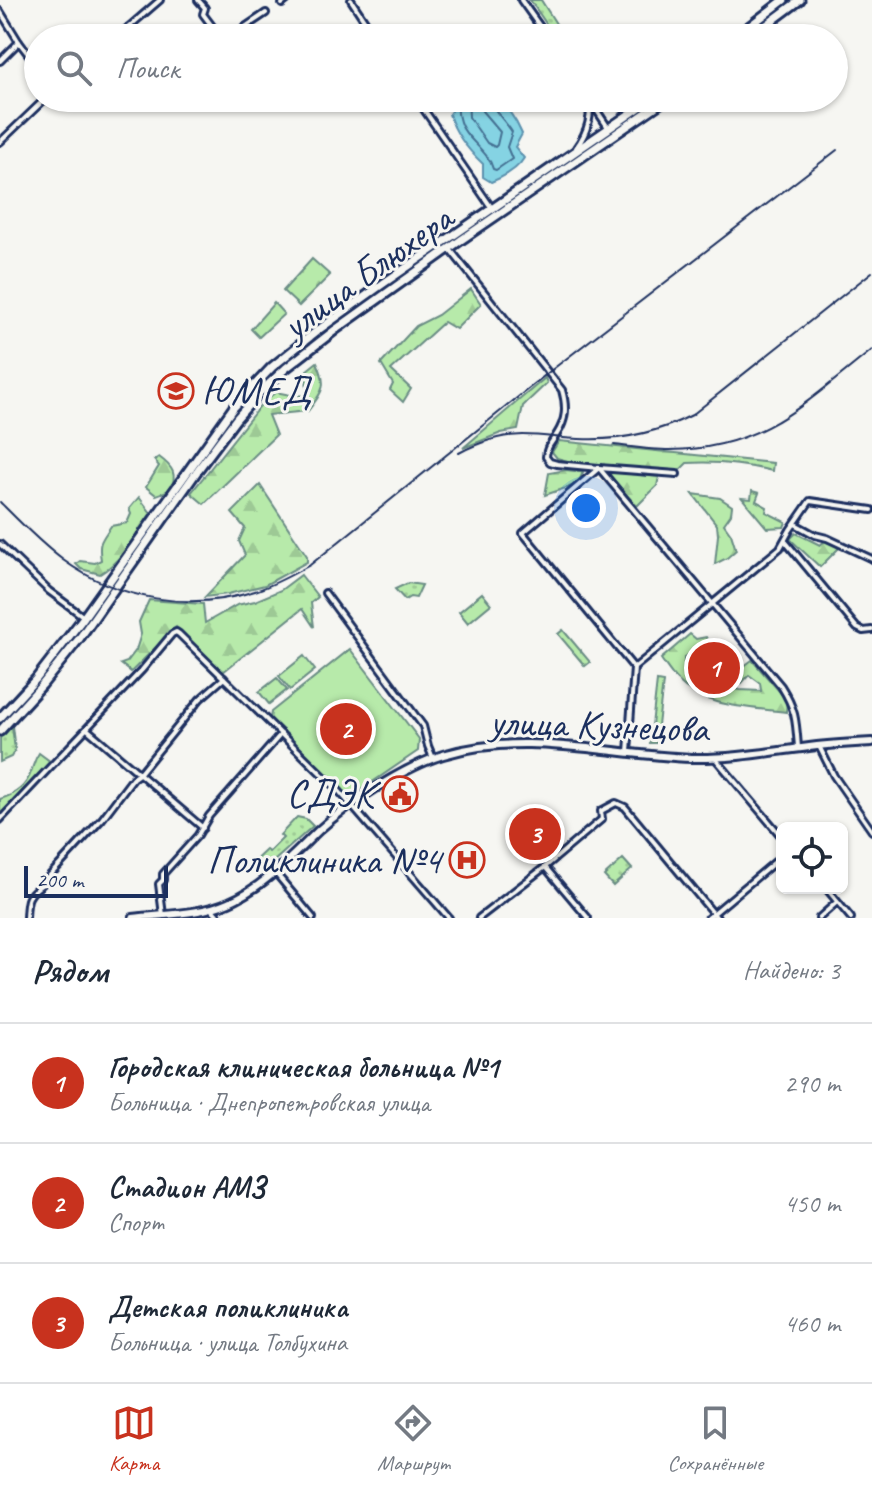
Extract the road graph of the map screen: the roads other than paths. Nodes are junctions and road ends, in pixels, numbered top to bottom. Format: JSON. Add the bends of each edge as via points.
{"nodes":[{"id":1,"x":160,"y":0,"type":"edge"},
{"id":2,"x":198,"y":0,"type":"edge"},
{"id":3,"x":351,"y":0,"type":"edge"},
{"id":4,"x":521,"y":0,"type":"edge"},
{"id":5,"x":784,"y":0,"type":"edge"},
{"id":6,"x":800,"y":0,"type":"edge"},
{"id":7,"x":0,"y":11,"type":"edge"},
{"id":8,"x":266,"y":13,"type":"dead end"},
{"id":9,"x":132,"y":24,"type":"edge"},
{"id":10,"x":210,"y":24,"type":"edge"},
{"id":11,"x":250,"y":24,"type":"edge"},
{"id":12,"x":367,"y":24,"type":"edge"},
{"id":13,"x":538,"y":24,"type":"edge"},
{"id":14,"x":752,"y":24,"type":"edge"},
{"id":15,"x":768,"y":24,"type":"edge"},
{"id":16,"x":19,"y":42,"type":"junction"},
{"id":17,"x":24,"y":49,"type":"edge"},
{"id":18,"x":0,"y":61,"type":"edge"},
{"id":19,"x":31,"y":112,"type":"edge"},
{"id":20,"x":426,"y":112,"type":"edge"},
{"id":21,"x":590,"y":112,"type":"edge"},
{"id":22,"x":598,"y":112,"type":"edge"},
{"id":23,"x":633,"y":112,"type":"edge"},
{"id":24,"x":647,"y":112,"type":"edge"},
{"id":25,"x":609,"y":129,"type":"junction"},
{"id":26,"x":0,"y":142,"type":"edge"},
{"id":27,"x":567,"y":158,"type":"junction"},
{"id":28,"x":495,"y":212,"type":"junction"},
{"id":29,"x":447,"y":246,"type":"junction"},
{"id":30,"x":599,"y":468,"type":"junction"},
{"id":31,"x":677,"y":474,"type":"dead end"},
{"id":32,"x":872,"y":510,"type":"edge"},
{"id":33,"x":795,"y":524,"type":"junction"},
{"id":34,"x":785,"y":541,"type":"junction"},
{"id":35,"x":0,"y":544,"type":"edge"},
{"id":36,"x":872,"y":559,"type":"edge"},
{"id":37,"x":325,"y":593,"type":"dead end"},
{"id":38,"x":713,"y":603,"type":"junction"},
{"id":39,"x":84,"y":617,"type":"junction"},
{"id":40,"x":872,"y":630,"type":"edge"},
{"id":41,"x":634,"y":668,"type":"junction"},
{"id":42,"x":224,"y":678,"type":"junction"},
{"id":43,"x":0,"y":718,"type":"edge"},
{"id":44,"x":87,"y":729,"type":"junction"},
{"id":45,"x":0,"y":731,"type":"edge"},
{"id":46,"x":281,"y":734,"type":"junction"},
{"id":47,"x":872,"y":742,"type":"edge"},
{"id":48,"x":819,"y":746,"type":"junction"},
{"id":49,"x":798,"y":748,"type":"junction"},
{"id":50,"x":628,"y":752,"type":"junction"},
{"id":51,"x":433,"y":758,"type":"junction"},
{"id":52,"x":715,"y":758,"type":"junction"},
{"id":53,"x":140,"y":773,"type":"junction"},
{"id":54,"x":352,"y":805,"type":"junction"},
{"id":55,"x":0,"y":820,"type":"edge"},
{"id":56,"x":203,"y":828,"type":"junction"},
{"id":57,"x":776,"y":830,"type":"edge"},
{"id":58,"x":872,"y":831,"type":"edge"},
{"id":59,"x":776,"y":861,"type":"edge"},
{"id":60,"x":545,"y":867,"type":"junction"},
{"id":61,"x":274,"y":871,"type":"junction"},
{"id":62,"x":831,"y":894,"type":"edge"},
{"id":63,"x":837,"y":902,"type":"junction"},
{"id":64,"x":211,"y":908,"type":"junction"},
{"id":65,"x":163,"y":915,"type":"junction"},
{"id":66,"x":715,"y":916,"type":"edge"},
{"id":67,"x":26,"y":918,"type":"edge"},
{"id":68,"x":133,"y":918,"type":"edge"},
{"id":69,"x":220,"y":918,"type":"edge"},
{"id":70,"x":313,"y":918,"type":"edge"},
{"id":71,"x":449,"y":918,"type":"edge"},
{"id":72,"x":479,"y":918,"type":"edge"},
{"id":73,"x":588,"y":918,"type":"edge"},
{"id":74,"x":708,"y":918,"type":"edge"},
{"id":75,"x":819,"y":918,"type":"edge"},
{"id":76,"x":851,"y":918,"type":"edge"}],
"edges":[{"from":1,"to":9,"type":"street"},
{"from":2,"to":10,"type":"street"},
{"from":3,"to":12,"type":"street"},
{"from":4,"to":13,"type":"street"},
{"from":5,"to":14,"type":"main road"},
{"from":6,"to":15,"type":"main road"},
{"from":7,"to":16,"type":"street"},
{"from":8,"to":11,"type":"street"},
{"from":16,"to":17,"type":"street"},
{"from":16,"to":18,"type":"street"},
{"from":19,"to":26,"type":"street"},
{"from":20,"to":28,"type":"street"},
{"from":21,"to":27,"type":"street","via":[[583,138]]},
{"from":22,"to":25,"type":"street"},
{"from":23,"to":25,"type":"main road","name":"улица Блюхера"},
{"from":24,"to":28,"type":"main road","name":"улица Блюхера"},
{"from":25,"to":27,"type":"main road","name":"улица Блюхера"},
{"from":27,"to":28,"type":"main road","name":"улица Блюхера"},
{"from":28,"to":29,"type":"main road","name":"улица Блюхера"},
{"from":29,"to":30,"type":"street","via":[[562,390],[564,418],[546,457],[557,464]]},
{"from":29,"to":39,"type":"main road","name":"улица Блюхера","via":[[317,331],[247,392]]},
{"from":29,"to":45,"type":"main road","name":"улица Блюхера","via":[[259,393],[79,639]]},
{"from":30,"to":31,"type":"street"},
{"from":30,"to":38,"type":"street"},
{"from":30,"to":41,"type":"street","via":[[523,533]]},
{"from":32,"to":33,"type":"street","via":[[810,501]]},
{"from":33,"to":34,"type":"street"},
{"from":33,"to":36,"type":"street"},
{"from":34,"to":38,"type":"street"},
{"from":34,"to":40,"type":"street","via":[[857,628]]},
{"from":35,"to":39,"type":"street"},
{"from":37,"to":51,"type":"street","via":[[423,726]]},
{"from":38,"to":41,"type":"street"},
{"from":38,"to":49,"type":"street","via":[[789,699]]},
{"from":39,"to":43,"type":"main road","name":"улица Блюхера"},
{"from":41,"to":50,"type":"street"},
{"from":42,"to":44,"type":"street","via":[[176,632]]},
{"from":42,"to":46,"type":"street"},
{"from":42,"to":53,"type":"street","via":[[200,699]]},
{"from":44,"to":53,"type":"street"},
{"from":44,"to":55,"type":"street"},
{"from":46,"to":54,"type":"street"},
{"from":46,"to":56,"type":"street"},
{"from":47,"to":48,"type":"street","name":"улица Кузнецова"},
{"from":48,"to":49,"type":"street","name":"улица Кузнецова"},
{"from":48,"to":58,"type":"street"},
{"from":49,"to":52,"type":"street","name":"улица Кузнецова"},
{"from":50,"to":51,"type":"street","name":"улица Кузнецова","via":[[518,742]]},
{"from":50,"to":52,"type":"street","name":"улица Кузнецова"},
{"from":51,"to":54,"type":"street","name":"улица Кузнецова"},
{"from":52,"to":57,"type":"street"},
{"from":53,"to":56,"type":"street"},
{"from":53,"to":67,"type":"street","via":[[30,893]]},
{"from":54,"to":61,"type":"street","name":"улица Кузнецова"},
{"from":54,"to":71,"type":"street"},
{"from":56,"to":65,"type":"street","via":[[163,874]]},
{"from":59,"to":66,"type":"street"},
{"from":60,"to":66,"type":"street","via":[[602,819],[601,811],[621,804]]},
{"from":60,"to":72,"type":"street"},
{"from":60,"to":73,"type":"street"},
{"from":61,"to":64,"type":"street","name":"улица Кузнецова","via":[[239,897]]},
{"from":61,"to":70,"type":"street"},
{"from":62,"to":63,"type":"street"},
{"from":63,"to":75,"type":"street"},
{"from":63,"to":76,"type":"street"},
{"from":64,"to":65,"type":"street","name":"улица Кузнецова"},
{"from":64,"to":69,"type":"street"},
{"from":65,"to":68,"type":"street","name":"улица Кузнецова"},
{"from":66,"to":74,"type":"street"}]}
